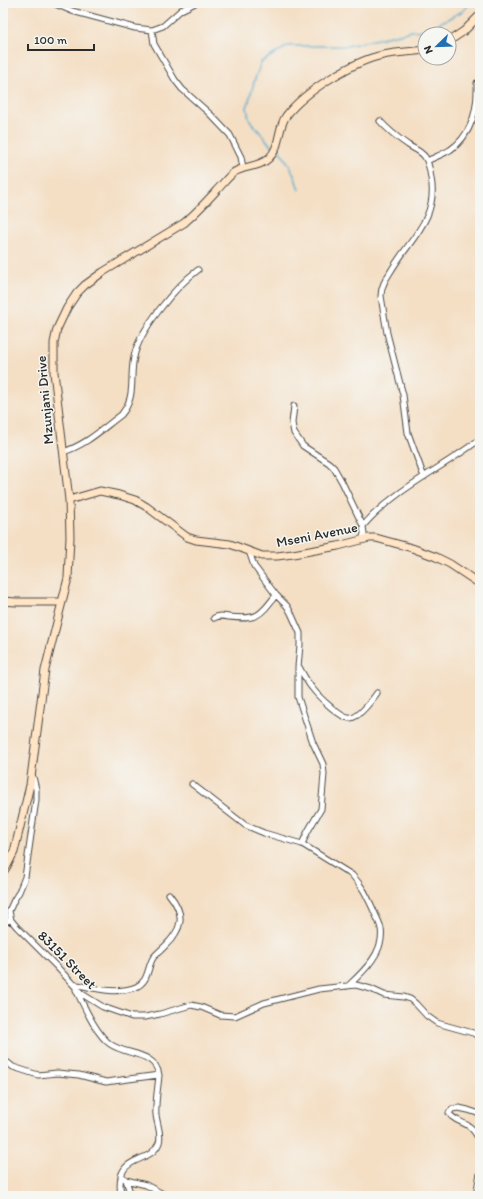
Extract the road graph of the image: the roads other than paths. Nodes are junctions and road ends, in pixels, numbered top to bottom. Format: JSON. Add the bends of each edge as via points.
{"nodes":[{"id":1,"x":53,"y":3,"type":"edge"},
{"id":2,"x":195,"y":3,"type":"edge"},
{"id":3,"x":480,"y":15,"type":"edge"},
{"id":4,"x":152,"y":30,"type":"junction"},
{"id":5,"x":457,"y":36,"type":"edge"},
{"id":6,"x":417,"y":51,"type":"edge"},
{"id":7,"x":477,"y":83,"type":"dead end"},
{"id":8,"x":380,"y":121,"type":"dead end"},
{"id":9,"x":427,"y":161,"type":"junction"},
{"id":10,"x":243,"y":168,"type":"junction"},
{"id":11,"x":198,"y":270,"type":"dead end"},
{"id":12,"x":294,"y":406,"type":"dead end"},
{"id":13,"x":480,"y":439,"type":"edge"},
{"id":14,"x":63,"y":452,"type":"junction"},
{"id":15,"x":424,"y":477,"type":"junction"},
{"id":16,"x":69,"y":500,"type":"junction"},
{"id":17,"x":363,"y":526,"type":"junction"},
{"id":18,"x":362,"y":540,"type":"junction"},
{"id":19,"x":249,"y":551,"type":"junction"},
{"id":20,"x":480,"y":584,"type":"edge"},
{"id":21,"x":276,"y":595,"type":"junction"},
{"id":22,"x":3,"y":601,"type":"edge"},
{"id":23,"x":62,"y":602,"type":"junction"},
{"id":24,"x":214,"y":618,"type":"dead end"},
{"id":25,"x":298,"y":666,"type":"junction"},
{"id":26,"x":377,"y":693,"type":"dead end"},
{"id":27,"x":32,"y":774,"type":"junction"},
{"id":28,"x":192,"y":784,"type":"dead end"},
{"id":29,"x":302,"y":844,"type":"junction"},
{"id":30,"x":3,"y":872,"type":"edge"},
{"id":31,"x":169,"y":894,"type":"dead end"},
{"id":32,"x":11,"y":920,"type":"junction"},
{"id":33,"x":3,"y":922,"type":"edge"},
{"id":34,"x":72,"y":984,"type":"junction"},
{"id":35,"x":348,"y":986,"type":"junction"},
{"id":36,"x":480,"y":1030,"type":"edge"},
{"id":37,"x":473,"y":1033,"type":"junction"},
{"id":38,"x":480,"y":1037,"type":"edge"},
{"id":39,"x":3,"y":1059,"type":"edge"},
{"id":40,"x":159,"y":1075,"type":"junction"},
{"id":41,"x":480,"y":1114,"type":"edge"},
{"id":42,"x":480,"y":1141,"type":"edge"},
{"id":43,"x":480,"y":1173,"type":"edge"},
{"id":44,"x":121,"y":1176,"type":"junction"},
{"id":45,"x":126,"y":1180,"type":"junction"},
{"id":46,"x":121,"y":1196,"type":"edge"},
{"id":47,"x":131,"y":1196,"type":"edge"},
{"id":48,"x":167,"y":1196,"type":"edge"},
{"id":49,"x":476,"y":1196,"type":"edge"}],
"edges":[{"from":1,"to":4,"type":"street","via":[[135,28]]},
{"from":2,"to":4,"type":"street","via":[[181,10],[163,26]]},
{"from":3,"to":5,"type":"main road"},
{"from":4,"to":10,"type":"street","via":[[154,44],[176,80],[182,89],[230,135],[241,157]]},
{"from":6,"to":10,"type":"main road","name":"Mzunjani Drive","via":[[381,55],[344,70],[293,109],[282,124],[273,153],[268,159]]},
{"from":7,"to":9,"type":"street","via":[[478,99],[468,131],[451,149]]},
{"from":8,"to":9,"type":"street","via":[[386,129],[422,154]]},
{"from":9,"to":15,"type":"street","via":[[432,196],[427,216],[381,290],[386,326],[404,395],[408,433]]},
{"from":10,"to":14,"type":"main road","name":"Mzunjani Drive","via":[[231,175],[184,223],[92,279],[77,293],[67,308],[57,329],[54,343],[54,372]]},
{"from":11,"to":14,"type":"street","via":[[179,285],[140,340],[134,355],[132,396],[125,410],[83,444]]},
{"from":12,"to":17,"type":"street","via":[[294,434],[303,446],[334,468]]},
{"from":13,"to":15,"type":"street"},
{"from":14,"to":16,"type":"main road","name":"Mzunjani Drive"},
{"from":15,"to":17,"type":"street"},
{"from":16,"to":19,"type":"main road","name":"Mseni Avenue","via":[[100,491],[119,495],[148,507],[196,540],[230,544]]},
{"from":16,"to":23,"type":"main road","name":"Mzunjani Drive","via":[[70,551],[68,578]]},
{"from":17,"to":18,"type":"street"},
{"from":18,"to":19,"type":"main road","name":"Mseni Avenue","via":[[277,556],[262,556]]},
{"from":18,"to":20,"type":"main road","name":"Mseni Avenue","via":[[376,538],[412,548],[450,564]]},
{"from":19,"to":21,"type":"street","via":[[254,566]]},
{"from":21,"to":24,"type":"street","via":[[257,616]]},
{"from":21,"to":25,"type":"street","via":[[287,606],[298,627]]},
{"from":22,"to":23,"type":"main road"},
{"from":23,"to":27,"type":"main road","name":"Mzunjani Drive","via":[[45,670]]},
{"from":25,"to":26,"type":"street","via":[[313,690],[345,717],[356,717]]},
{"from":25,"to":29,"type":"street","via":[[298,697],[324,774],[321,809]]},
{"from":27,"to":30,"type":"main road","name":"Mzunjani Drive","via":[[14,852]]},
{"from":27,"to":32,"type":"street","via":[[37,795],[26,877],[10,907]]},
{"from":28,"to":29,"type":"street","via":[[254,830]]},
{"from":29,"to":35,"type":"street","via":[[352,875],[367,894],[381,928],[375,956]]},
{"from":31,"to":34,"type":"street","via":[[176,903],[181,917],[179,929],[153,958],[144,981],[136,987],[112,991]]},
{"from":32,"to":33,"type":"street"},
{"from":32,"to":34,"type":"street","name":"83151 Street"},
{"from":34,"to":35,"type":"street","name":"83151 Street","via":[[91,1001],[132,1017],[155,1015],[191,1006],[201,1007],[220,1015],[235,1016],[264,1003],[319,989]]},
{"from":34,"to":40,"type":"street","via":[[104,1039],[115,1047],[151,1060],[158,1068]]},
{"from":35,"to":37,"type":"street","name":"83151 Street","via":[[356,985],[384,995],[404,997],[416,1004],[437,1024]]},
{"from":36,"to":37,"type":"street"},
{"from":37,"to":38,"type":"street","name":"83151 Street"},
{"from":39,"to":40,"type":"street","via":[[13,1067],[38,1075],[78,1075],[106,1082]]},
{"from":40,"to":44,"type":"street","via":[[156,1114],[160,1142],[150,1153],[128,1165]]},
{"from":41,"to":42,"type":"street","via":[[459,1108],[452,1109],[449,1113],[470,1127]]},
{"from":43,"to":49,"type":"street"},
{"from":44,"to":45,"type":"street"},
{"from":44,"to":46,"type":"street"},
{"from":45,"to":47,"type":"street"},
{"from":45,"to":48,"type":"street","via":[[146,1185]]}]}
